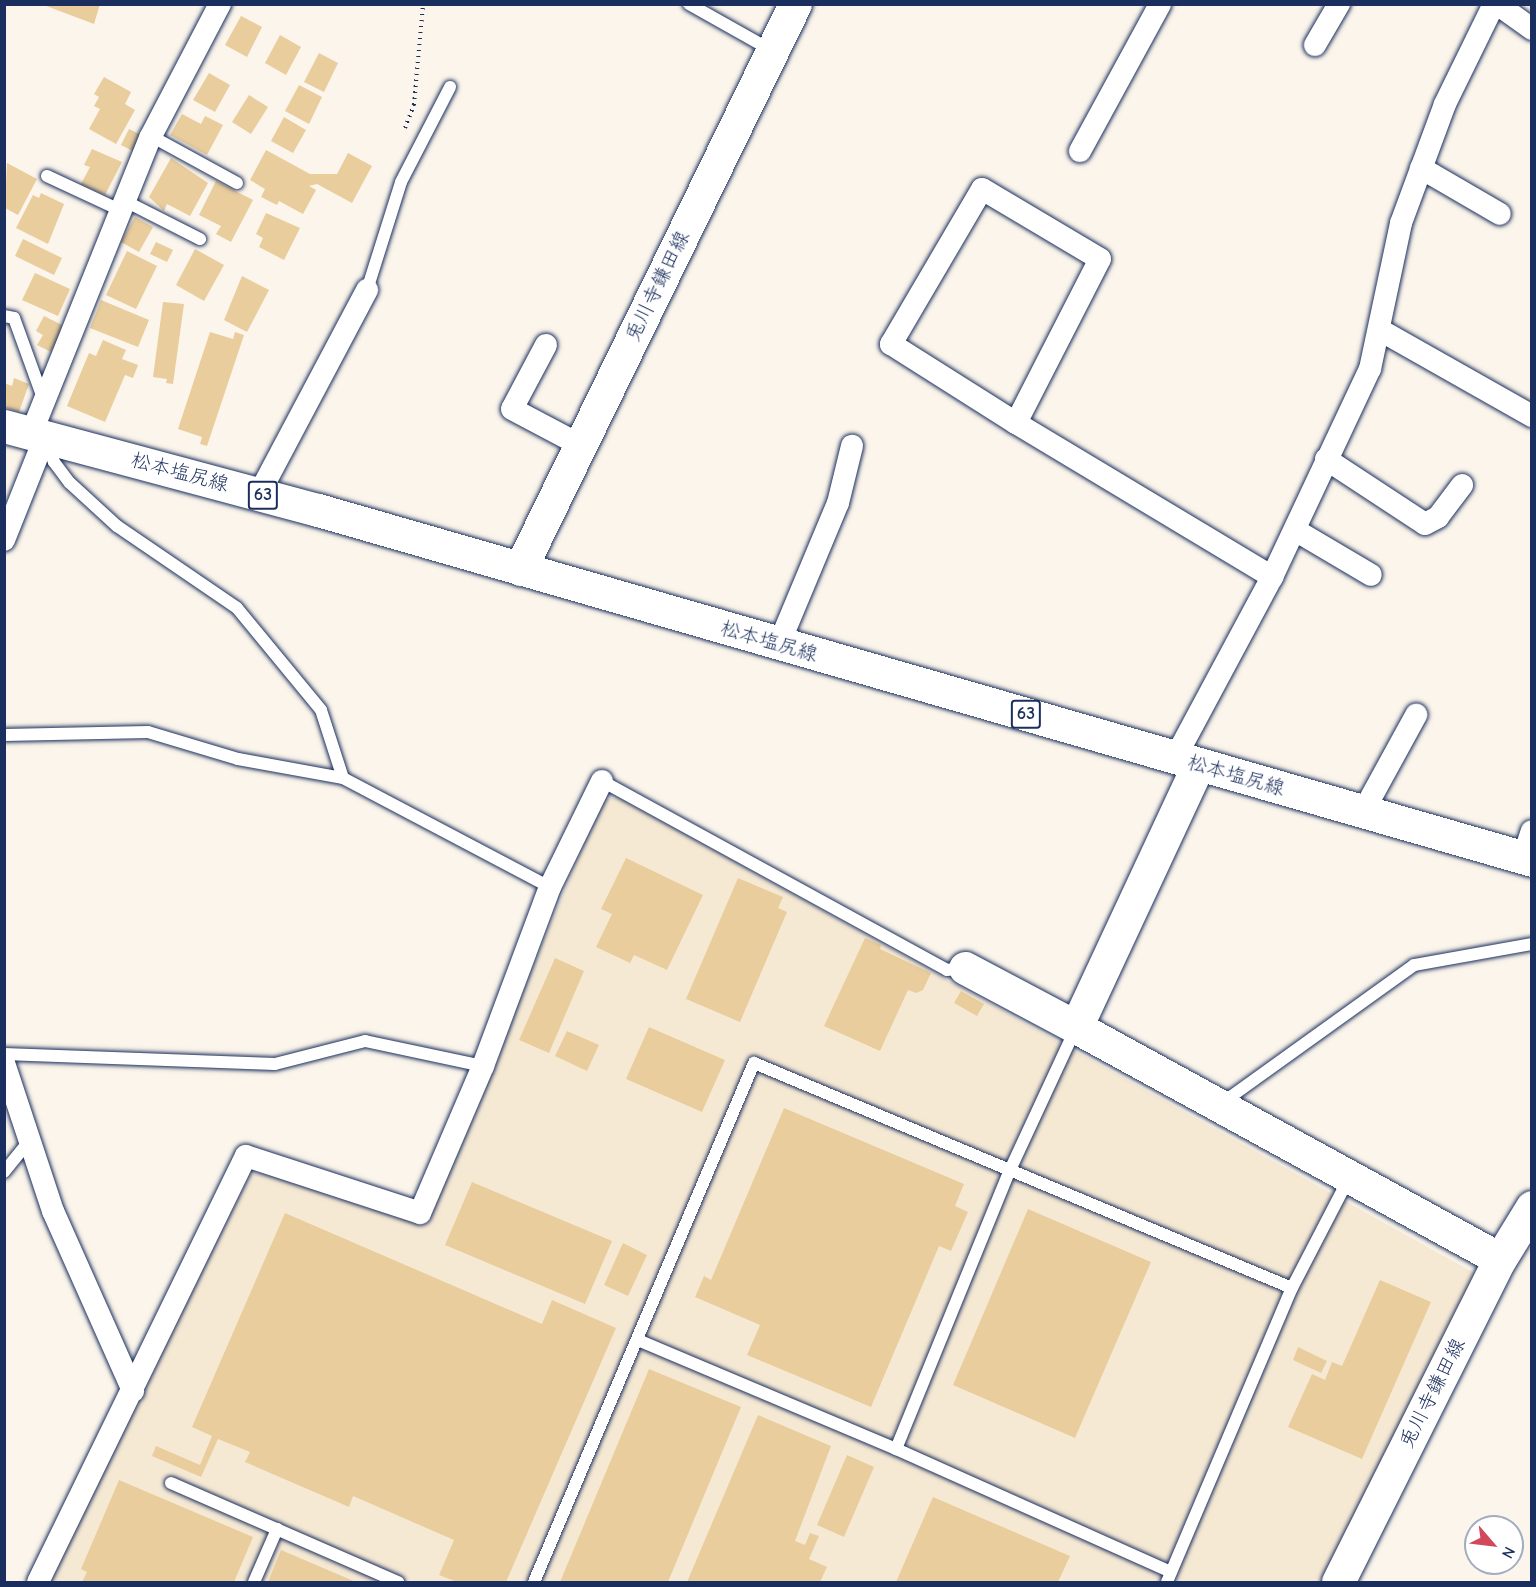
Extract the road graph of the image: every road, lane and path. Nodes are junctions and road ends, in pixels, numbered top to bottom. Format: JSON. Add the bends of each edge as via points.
{"nodes":[{"id":1,"x":220,"y":4,"type":"edge"},
{"id":2,"x":423,"y":4,"type":"edge"},
{"id":3,"x":689,"y":4,"type":"edge"},
{"id":4,"x":795,"y":4,"type":"edge"},
{"id":5,"x":1160,"y":4,"type":"edge"},
{"id":6,"x":1339,"y":4,"type":"edge"},
{"id":7,"x":1496,"y":4,"type":"edge"},
{"id":8,"x":1532,"y":29,"type":"edge"},
{"id":9,"x":1315,"y":45,"type":"dead end"},
{"id":10,"x":772,"y":51,"type":"junction"},
{"id":11,"x":450,"y":87,"type":"dead end"},
{"id":12,"x":402,"y":135,"type":"dead end"},
{"id":13,"x":151,"y":136,"type":"junction"},
{"id":14,"x":1080,"y":151,"type":"dead end"},
{"id":15,"x":1421,"y":168,"type":"junction"},
{"id":16,"x":46,"y":176,"type":"dead end"},
{"id":17,"x":237,"y":183,"type":"dead end"},
{"id":18,"x":124,"y":206,"type":"junction"},
{"id":19,"x":1500,"y":214,"type":"dead end"},
{"id":20,"x":200,"y":239,"type":"dead end"},
{"id":21,"x":367,"y":290,"type":"joint"},
{"id":22,"x":4,"y":316,"type":"edge"},
{"id":23,"x":1380,"y":330,"type":"junction"},
{"id":24,"x":546,"y":345,"type":"dead end"},
{"id":25,"x":45,"y":402,"type":"junction"},
{"id":26,"x":1532,"y":416,"type":"edge"},
{"id":27,"x":1016,"y":423,"type":"junction"},
{"id":28,"x":27,"y":432,"type":"edge"},
{"id":29,"x":580,"y":445,"type":"junction"},
{"id":30,"x":852,"y":446,"type":"dead end"},
{"id":31,"x":1326,"y":459,"type":"junction"},
{"id":32,"x":1462,"y":486,"type":"dead end"},
{"id":33,"x":259,"y":494,"type":"junction"},
{"id":34,"x":1294,"y":530,"type":"junction"},
{"id":35,"x":4,"y":540,"type":"edge"},
{"id":36,"x":520,"y":569,"type":"junction"},
{"id":37,"x":1371,"y":575,"type":"dead end"},
{"id":38,"x":1272,"y":577,"type":"junction"},
{"id":39,"x":779,"y":644,"type":"junction"},
{"id":40,"x":1416,"y":715,"type":"dead end"},
{"id":41,"x":4,"y":735,"type":"edge"},
{"id":42,"x":1187,"y":761,"type":"junction"},
{"id":43,"x":343,"y":778,"type":"junction"},
{"id":44,"x":602,"y":781,"type":"joint"},
{"id":45,"x":1363,"y":812,"type":"junction"},
{"id":46,"x":1528,"y":850,"type":"edge"},
{"id":47,"x":550,"y":887,"type":"junction"},
{"id":48,"x":1532,"y":944,"type":"edge"},
{"id":49,"x":965,"y":968,"type":"joint"},
{"id":50,"x":1076,"y":1027,"type":"junction"},
{"id":51,"x":4,"y":1054,"type":"edge"},
{"id":52,"x":4,"y":1063,"type":"edge"},
{"id":53,"x":483,"y":1066,"type":"junction"},
{"id":54,"x":1219,"y":1106,"type":"junction"},
{"id":55,"x":28,"y":1142,"type":"junction"},
{"id":56,"x":1010,"y":1170,"type":"junction"},
{"id":57,"x":4,"y":1172,"type":"edge"},
{"id":58,"x":1349,"y":1177,"type":"junction"},
{"id":59,"x":1532,"y":1207,"type":"edge"},
{"id":60,"x":1500,"y":1259,"type":"junction"},
{"id":61,"x":1292,"y":1288,"type":"junction"},
{"id":62,"x":638,"y":1340,"type":"junction"},
{"id":63,"x":134,"y":1391,"type":"junction"},
{"id":64,"x":896,"y":1449,"type":"junction"},
{"id":65,"x":171,"y":1483,"type":"dead end"},
{"id":66,"x":277,"y":1529,"type":"junction"},
{"id":67,"x":1169,"y":1577,"type":"edge"},
{"id":68,"x":38,"y":1582,"type":"edge"},
{"id":69,"x":254,"y":1582,"type":"edge"},
{"id":70,"x":398,"y":1582,"type":"edge"},
{"id":71,"x":534,"y":1582,"type":"edge"},
{"id":72,"x":1338,"y":1582,"type":"edge"}],
"edges":[{"from":1,"to":13,"type":"street"},
{"from":2,"to":12,"type":"path","via":[[414,105]]},
{"from":3,"to":10,"type":"lane"},
{"from":4,"to":10,"type":"main road","name":"兎川寺鎌田線"},
{"from":5,"to":14,"type":"street"},
{"from":6,"to":9,"type":"street"},
{"from":7,"to":8,"type":"street"},
{"from":7,"to":15,"type":"street","via":[[1444,104]]},
{"from":10,"to":29,"type":"main road","name":"兎川寺鎌田線"},
{"from":11,"to":21,"type":"lane","via":[[401,182]]},
{"from":13,"to":17,"type":"lane"},
{"from":13,"to":18,"type":"street"},
{"from":15,"to":19,"type":"street"},
{"from":15,"to":23,"type":"street","via":[[1401,223]]},
{"from":16,"to":18,"type":"lane"},
{"from":18,"to":20,"type":"lane"},
{"from":18,"to":25,"type":"street"},
{"from":21,"to":33,"type":"street"},
{"from":22,"to":25,"type":"lane","via":[[14,318]]},
{"from":23,"to":26,"type":"street"},
{"from":23,"to":31,"type":"street","via":[[1370,369]]},
{"from":24,"to":29,"type":"street","via":[[512,409]]},
{"from":25,"to":28,"type":"street"},
{"from":27,"to":27,"type":"street","via":[[891,344],[982,189],[1100,259]]},
{"from":27,"to":38,"type":"street"},
{"from":28,"to":33,"type":"main road","name":"松本塩尻線","number":"63"},
{"from":28,"to":35,"type":"street"},
{"from":28,"to":43,"type":"lane","via":[[70,483],[117,526],[237,608],[321,710]]},
{"from":29,"to":36,"type":"main road","name":"兎川寺鎌田線"},
{"from":30,"to":39,"type":"street","via":[[838,503]]},
{"from":31,"to":32,"type":"street","via":[[1425,524],[1438,517]]},
{"from":31,"to":34,"type":"street"},
{"from":33,"to":36,"type":"main road","name":"松本塩尻線","number":"63"},
{"from":34,"to":37,"type":"street"},
{"from":34,"to":38,"type":"street"},
{"from":36,"to":39,"type":"main road","name":"松本塩尻線","number":"63"},
{"from":38,"to":42,"type":"street"},
{"from":39,"to":42,"type":"main road","name":"松本塩尻線","number":"63"},
{"from":40,"to":45,"type":"street"},
{"from":41,"to":43,"type":"lane","via":[[148,732],[238,759]]},
{"from":42,"to":45,"type":"main road","name":"松本塩尻線","number":"63"},
{"from":42,"to":50,"type":"main road"},
{"from":43,"to":47,"type":"lane"},
{"from":44,"to":47,"type":"street"},
{"from":44,"to":49,"type":"lane","via":[[947,970]]},
{"from":45,"to":46,"type":"main road","name":"松本塩尻線","number":"63"},
{"from":47,"to":53,"type":"street"},
{"from":48,"to":54,"type":"lane","via":[[1414,965]]},
{"from":49,"to":50,"type":"main road"},
{"from":50,"to":54,"type":"main road"},
{"from":50,"to":56,"type":"lane"},
{"from":51,"to":53,"type":"lane","via":[[275,1064],[365,1041]]},
{"from":52,"to":55,"type":"street"},
{"from":53,"to":63,"type":"street","via":[[420,1213],[246,1156]]},
{"from":54,"to":58,"type":"main road"},
{"from":55,"to":57,"type":"lane"},
{"from":55,"to":63,"type":"street","via":[[52,1211]]},
{"from":56,"to":61,"type":"lane"},
{"from":56,"to":62,"type":"lane","via":[[754,1063]]},
{"from":56,"to":64,"type":"lane"},
{"from":58,"to":60,"type":"main road"},
{"from":58,"to":61,"type":"lane"},
{"from":59,"to":60,"type":"main road","name":"兎川寺鎌田線"},
{"from":60,"to":72,"type":"main road","name":"兎川寺鎌田線"},
{"from":61,"to":67,"type":"lane"},
{"from":62,"to":64,"type":"lane"},
{"from":62,"to":71,"type":"lane"},
{"from":63,"to":68,"type":"street"},
{"from":64,"to":67,"type":"lane"},
{"from":65,"to":66,"type":"lane"},
{"from":66,"to":69,"type":"lane"},
{"from":66,"to":70,"type":"lane"}]}
